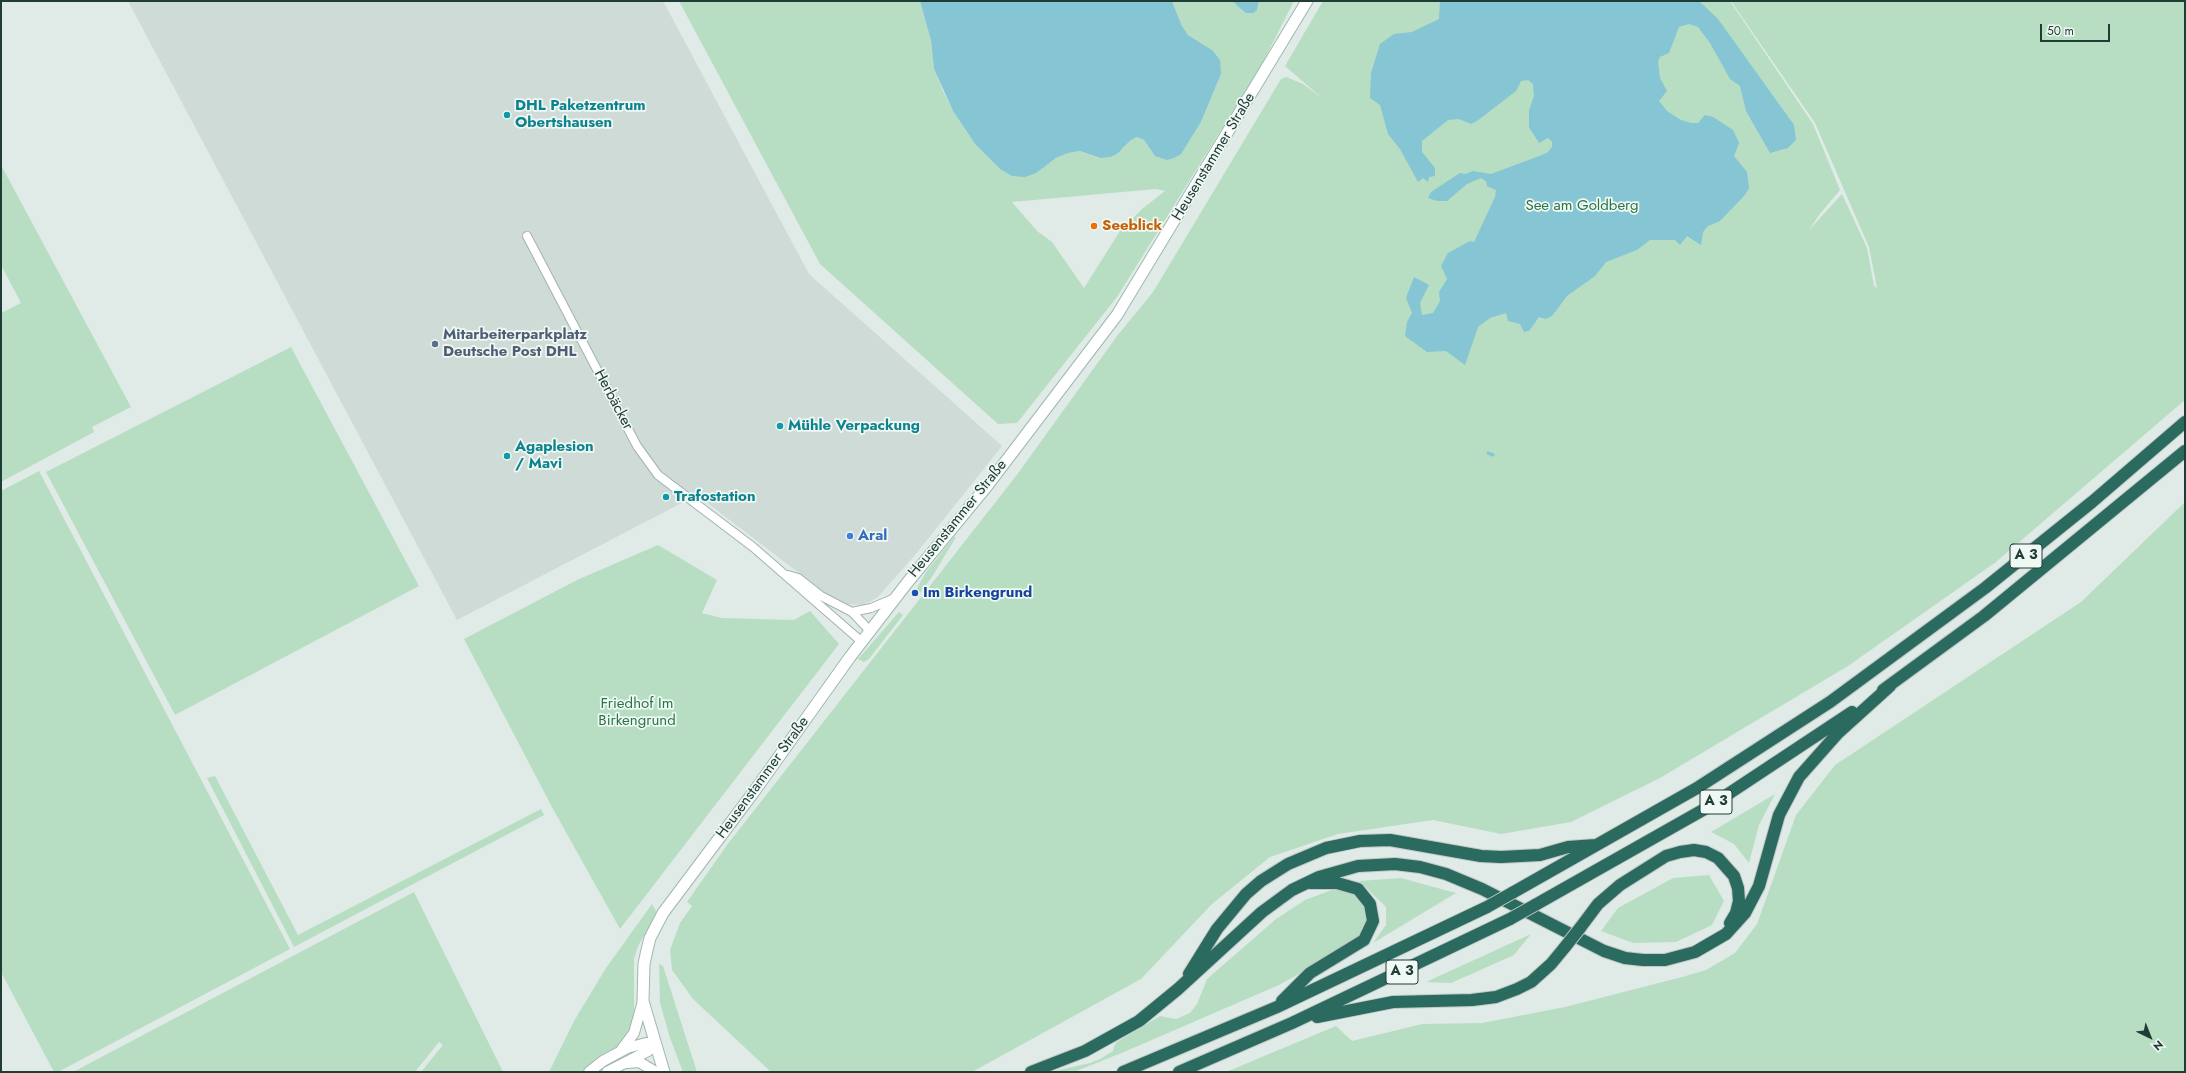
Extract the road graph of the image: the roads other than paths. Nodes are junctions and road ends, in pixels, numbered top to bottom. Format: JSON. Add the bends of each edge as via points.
{"nodes":[{"id":1,"x":1307,"y":1,"type":"edge"},
{"id":2,"x":527,"y":236,"type":"dead end"},
{"id":3,"x":2185,"y":422,"type":"edge"},
{"id":4,"x":2185,"y":451,"type":"edge"},
{"id":5,"x":787,"y":575,"type":"junction"},
{"id":6,"x":896,"y":597,"type":"junction"},
{"id":7,"x":852,"y":612,"type":"junction"},
{"id":8,"x":870,"y":631,"type":"junction"},
{"id":9,"x":862,"y":642,"type":"junction"},
{"id":10,"x":1890,"y":686,"type":"junction"},
{"id":11,"x":1600,"y":845,"type":"junction"},
{"id":12,"x":1304,"y":883,"type":"junction"},
{"id":13,"x":1701,"y":949,"type":"junction"},
{"id":14,"x":1178,"y":990,"type":"junction"},
{"id":15,"x":643,"y":1001,"type":"junction"},
{"id":16,"x":1276,"y":1007,"type":"junction"},
{"id":17,"x":1292,"y":1023,"type":"junction"},
{"id":18,"x":656,"y":1045,"type":"junction"},
{"id":19,"x":617,"y":1052,"type":"junction"},
{"id":20,"x":619,"y":1065,"type":"junction"},
{"id":21,"x":589,"y":1072,"type":"edge"},
{"id":22,"x":607,"y":1072,"type":"edge"},
{"id":23,"x":656,"y":1072,"type":"edge"},
{"id":24,"x":664,"y":1072,"type":"edge"},
{"id":25,"x":1032,"y":1072,"type":"edge"},
{"id":26,"x":1123,"y":1072,"type":"edge"},
{"id":27,"x":1179,"y":1072,"type":"edge"}],
"edges":[{"from":1,"to":6,"type":"main road","name":"Heusenstammer Straße","via":[[1117,315],[987,486]]},
{"from":2,"to":5,"type":"street","name":"Herbäcker","via":[[637,446],[658,474]]},
{"from":3,"to":11,"type":"highway","number":"A 3","via":[[2044,541],[1900,652],[1697,788]]},
{"from":4,"to":10,"type":"highway","number":"A 3","via":[[1984,616]]},
{"from":5,"to":7,"type":"street","via":[[798,578],[821,596]]},
{"from":5,"to":9,"type":"street"},
{"from":6,"to":7,"type":"street","via":[[870,608]]},
{"from":6,"to":8,"type":"main road","name":"Heusenstammer Straße"},
{"from":7,"to":8,"type":"street"},
{"from":8,"to":9,"type":"main road","name":"Heusenstammer Straße"},
{"from":9,"to":15,"type":"main road","name":"Heusenstammer Straße","via":[[663,913],[646,950]]},
{"from":10,"to":13,"type":"highway","via":[[1838,733],[1799,777],[1779,815],[1758,886],[1749,906],[1721,938]]},
{"from":10,"to":17,"type":"highway","number":"A 3","bridge":true,"via":[[1710,806],[1535,905]]},
{"from":11,"to":14,"type":"highway","via":[[1568,847],[1540,855],[1520,857],[1481,856],[1390,840],[1360,841],[1316,851],[1273,872],[1246,894],[1217,929]]},
{"from":11,"to":16,"type":"highway","number":"A 3","bridge":true,"via":[[1487,907]]},
{"from":12,"to":13,"type":"highway","via":[[1358,866],[1395,864],[1420,867],[1446,874],[1482,889],[1620,956],[1665,960]]},
{"from":12,"to":14,"type":"highway","via":[[1267,908]]},
{"from":12,"to":16,"type":"highway","via":[[1337,883],[1358,890],[1370,904],[1373,921],[1364,940],[1310,973]]},
{"from":13,"to":17,"type":"highway","bridge":true,"via":[[1719,936],[1738,908],[1737,882],[1732,871],[1718,858],[1701,851],[1680,852],[1666,856],[1604,898],[1551,964],[1531,982],[1496,997],[1393,1002]]},
{"from":14,"to":25,"type":"highway","via":[[1139,1021],[1111,1038]]},
{"from":15,"to":18,"type":"main road","name":"Heusenstammer Straße"},
{"from":15,"to":19,"type":"street","via":[[634,1033],[626,1046]]},
{"from":16,"to":26,"type":"highway","number":"A 3"},
{"from":17,"to":27,"type":"highway","number":"A 3"},
{"from":18,"to":19,"type":"street","via":[[646,1043]]},
{"from":18,"to":20,"type":"street"},
{"from":18,"to":24,"type":"main road","name":"Heusenstammer Straße"},
{"from":19,"to":21,"type":"street"},
{"from":20,"to":22,"type":"street"},
{"from":20,"to":23,"type":"street","via":[[634,1061]]}]}
